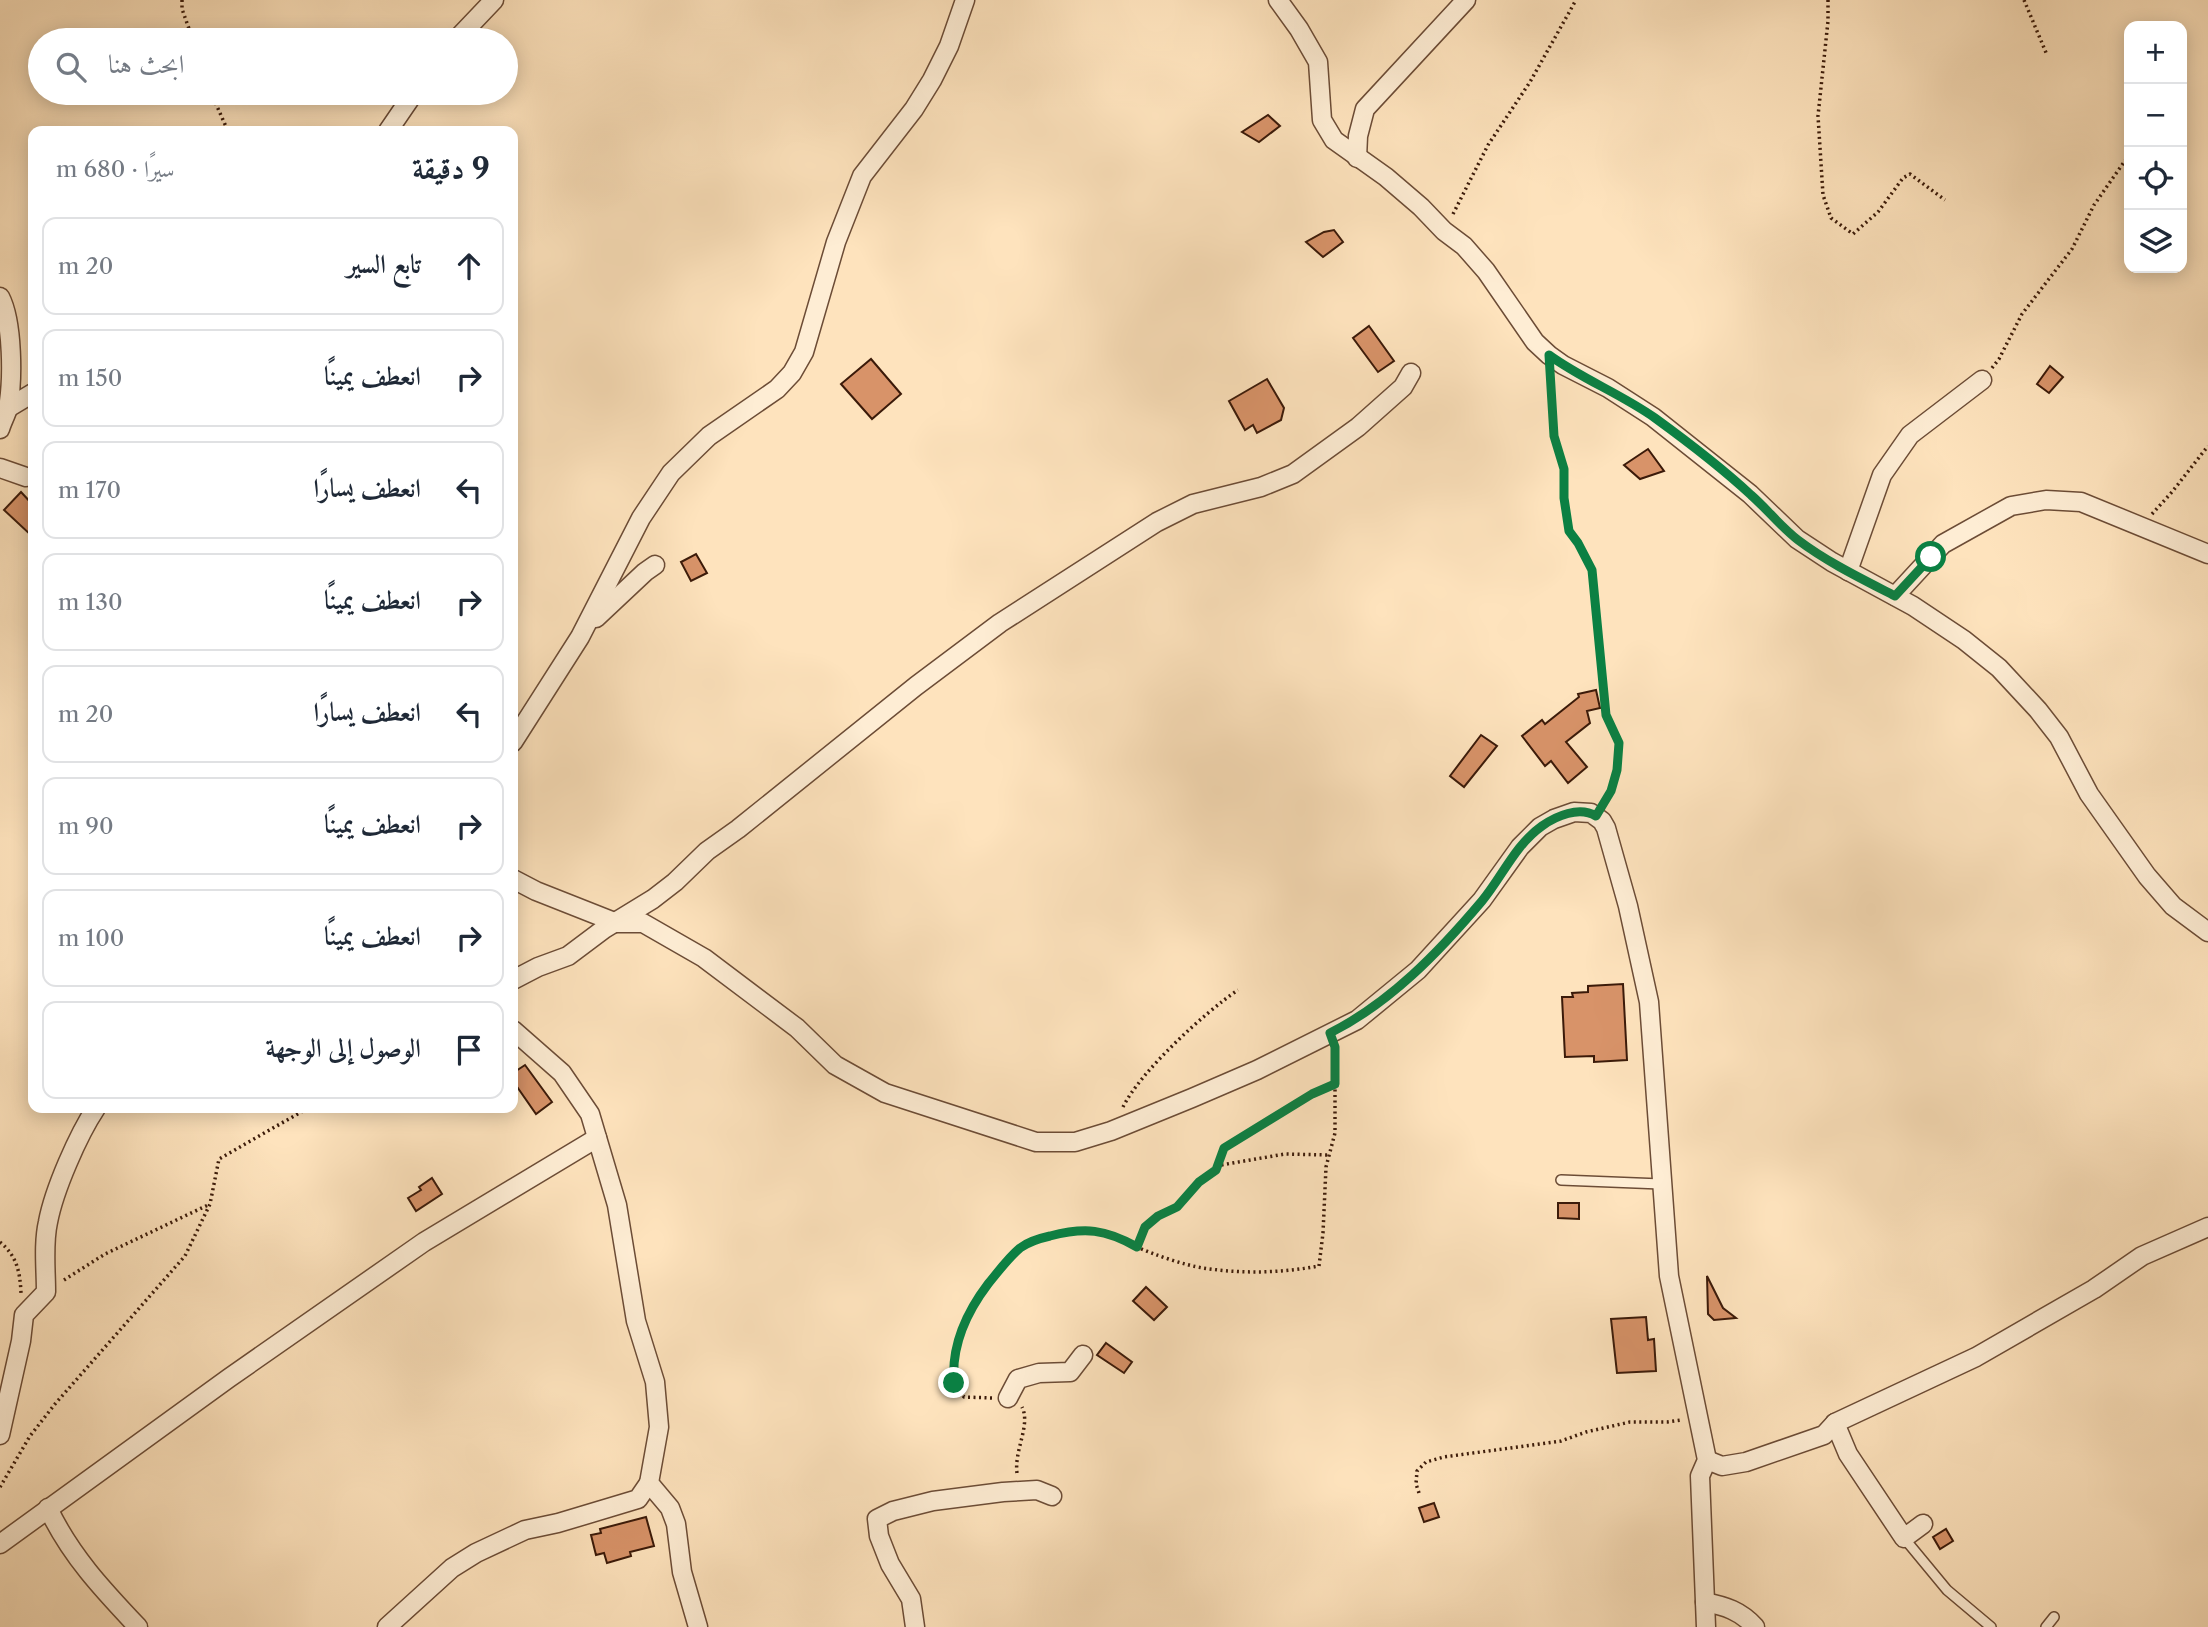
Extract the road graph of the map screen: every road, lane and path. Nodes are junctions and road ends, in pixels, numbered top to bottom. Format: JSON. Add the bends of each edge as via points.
{"nodes":[{"id":1,"x":182,"y":0,"type":"edge"},
{"id":2,"x":494,"y":0,"type":"edge"},
{"id":3,"x":965,"y":0,"type":"edge"},
{"id":4,"x":1278,"y":0,"type":"edge"},
{"id":5,"x":1466,"y":0,"type":"edge"},
{"id":6,"x":1576,"y":0,"type":"edge"},
{"id":7,"x":1828,"y":0,"type":"edge"},
{"id":8,"x":2024,"y":0,"type":"edge"},
{"id":9,"x":189,"y":28,"type":"edge"},
{"id":10,"x":467,"y":28,"type":"edge"},
{"id":11,"x":2047,"y":55,"type":"dead end"},
{"id":12,"x":216,"y":105,"type":"edge"},
{"id":13,"x":406,"y":105,"type":"edge"},
{"id":14,"x":226,"y":126,"type":"edge"},
{"id":15,"x":391,"y":126,"type":"edge"},
{"id":16,"x":1357,"y":158,"type":"junction"},
{"id":17,"x":2124,"y":162,"type":"edge"},
{"id":18,"x":1945,"y":200,"type":"dead end"},
{"id":19,"x":1444,"y":231,"type":"junction"},
{"id":20,"x":0,"y":297,"type":"edge"},
{"id":21,"x":1549,"y":355,"type":"junction"},
{"id":22,"x":1411,"y":373,"type":"dead end"},
{"id":23,"x":1982,"y":380,"type":"joint"},
{"id":24,"x":28,"y":396,"type":"edge"},
{"id":25,"x":8,"y":408,"type":"junction"},
{"id":26,"x":0,"y":429,"type":"edge"},
{"id":27,"x":2208,"y":446,"type":"edge"},
{"id":28,"x":0,"y":468,"type":"edge"},
{"id":29,"x":26,"y":477,"type":"dead end"},
{"id":30,"x":2141,"y":525,"type":"junction"},
{"id":31,"x":2208,"y":554,"type":"edge"},
{"id":32,"x":655,"y":565,"type":"dead end"},
{"id":33,"x":1848,"y":571,"type":"junction"},
{"id":34,"x":1895,"y":596,"type":"junction"},
{"id":35,"x":580,"y":636,"type":"junction"},
{"id":36,"x":518,"y":732,"type":"edge"},
{"id":37,"x":1596,"y":816,"type":"junction"},
{"id":38,"x":518,"y":882,"type":"edge"},
{"id":39,"x":617,"y":923,"type":"junction"},
{"id":40,"x":2208,"y":932,"type":"edge"},
{"id":41,"x":518,"y":978,"type":"edge"},
{"id":42,"x":1238,"y":990,"type":"dead end"},
{"id":43,"x":1330,"y":1033,"type":"junction"},
{"id":44,"x":518,"y":1034,"type":"edge"},
{"id":45,"x":1335,"y":1084,"type":"junction"},
{"id":46,"x":93,"y":1113,"type":"edge"},
{"id":47,"x":299,"y":1113,"type":"edge"},
{"id":48,"x":1111,"y":1131,"type":"junction"},
{"id":49,"x":597,"y":1138,"type":"junction"},
{"id":50,"x":1329,"y":1155,"type":"junction"},
{"id":51,"x":1216,"y":1170,"type":"junction"},
{"id":52,"x":1561,"y":1180,"type":"dead end"},
{"id":53,"x":1661,"y":1184,"type":"junction"},
{"id":54,"x":210,"y":1204,"type":"junction"},
{"id":55,"x":2208,"y":1227,"type":"edge"},
{"id":56,"x":0,"y":1242,"type":"edge"},
{"id":57,"x":1137,"y":1247,"type":"junction"},
{"id":58,"x":46,"y":1292,"type":"junction"},
{"id":59,"x":24,"y":1315,"type":"junction"},
{"id":60,"x":1083,"y":1355,"type":"dead end"},
{"id":61,"x":1008,"y":1398,"type":"junction"},
{"id":62,"x":1697,"y":1417,"type":"junction"},
{"id":63,"x":1835,"y":1423,"type":"junction"},
{"id":64,"x":0,"y":1435,"type":"edge"},
{"id":65,"x":1707,"y":1460,"type":"junction"},
{"id":66,"x":649,"y":1483,"type":"junction"},
{"id":67,"x":0,"y":1487,"type":"edge"},
{"id":68,"x":1020,"y":1491,"type":"junction"},
{"id":69,"x":1419,"y":1493,"type":"dead end"},
{"id":70,"x":1052,"y":1496,"type":"dead end"},
{"id":71,"x":48,"y":1508,"type":"junction"},
{"id":72,"x":1923,"y":1524,"type":"dead end"},
{"id":73,"x":1904,"y":1538,"type":"junction"},
{"id":74,"x":0,"y":1544,"type":"edge"},
{"id":75,"x":1705,"y":1602,"type":"junction"},
{"id":76,"x":2054,"y":1617,"type":"dead end"},
{"id":77,"x":138,"y":1627,"type":"edge"},
{"id":78,"x":387,"y":1627,"type":"edge"},
{"id":79,"x":698,"y":1627,"type":"edge"},
{"id":80,"x":915,"y":1627,"type":"edge"},
{"id":81,"x":1706,"y":1627,"type":"edge"},
{"id":82,"x":1755,"y":1627,"type":"edge"},
{"id":83,"x":1991,"y":1627,"type":"edge"},
{"id":84,"x":2046,"y":1627,"type":"edge"}],
"edges":[{"from":1,"to":9,"type":"path"},
{"from":2,"to":10,"type":"street"},
{"from":3,"to":35,"type":"street","via":[[932,80],[862,176],[836,242],[804,352],[792,373],[777,389],[709,436],[671,473],[641,518]]},
{"from":4,"to":16,"type":"street","via":[[1318,62],[1325,128]]},
{"from":5,"to":16,"type":"street","via":[[1365,109]]},
{"from":6,"to":19,"type":"path","via":[[1488,145]]},
{"from":7,"to":18,"type":"path","via":[[1818,116],[1822,195],[1831,218],[1853,234],[1910,174]]},
{"from":8,"to":11,"type":"path"},
{"from":12,"to":14,"type":"path"},
{"from":13,"to":15,"type":"street"},
{"from":16,"to":19,"type":"street","via":[[1386,177]]},
{"from":17,"to":23,"type":"path","via":[[2094,205],[2072,249],[2022,314],[1999,359]]},
{"from":19,"to":21,"type":"street","via":[[1486,271]]},
{"from":20,"to":25,"type":"street","via":[[10,340]]},
{"from":21,"to":33,"type":"street","via":[[1653,417],[1750,494],[1797,539]]},
{"from":21,"to":37,"type":"path","via":[[1554,436],[1564,469],[1569,531],[1592,570],[1606,715],[1619,743],[1611,791]]},
{"from":22,"to":39,"type":"street","via":[[1403,387],[1359,427],[1293,474],[1193,504],[1157,522],[1000,624],[707,851],[660,894]]},
{"from":23,"to":33,"type":"street","via":[[1910,435],[1882,475]]},
{"from":24,"to":25,"type":"street"},
{"from":25,"to":26,"type":"street"},
{"from":27,"to":30,"type":"path"},
{"from":28,"to":29,"type":"street"},
{"from":30,"to":31,"type":"street"},
{"from":30,"to":34,"type":"street","via":[[2081,502],[2046,500],[2011,506],[1943,544]]},
{"from":32,"to":35,"type":"street"},
{"from":33,"to":34,"type":"street"},
{"from":34,"to":40,"type":"street","via":[[1964,640],[2015,684],[2059,737],[2089,794],[2147,876],[2173,906]]},
{"from":35,"to":36,"type":"street"},
{"from":37,"to":43,"type":"street","via":[[1574,812],[1540,827],[1418,970],[1357,1020]]},
{"from":37,"to":53,"type":"street","via":[[1611,843],[1648,1002]]},
{"from":38,"to":39,"type":"street"},
{"from":39,"to":41,"type":"street","via":[[568,956]]},
{"from":39,"to":48,"type":"street","via":[[643,923],[704,958],[797,1028],[835,1065],[885,1093],[1036,1142],[1075,1142]]},
{"from":42,"to":48,"type":"path","via":[[1217,1004],[1153,1067],[1125,1102]]},
{"from":43,"to":45,"type":"path","via":[[1335,1047]]},
{"from":43,"to":48,"type":"street","via":[[1257,1070]]},
{"from":44,"to":49,"type":"street","via":[[562,1073],[590,1114]]},
{"from":45,"to":50,"type":"path","via":[[1335,1133]]},
{"from":45,"to":51,"type":"path","via":[[1224,1148]]},
{"from":46,"to":58,"type":"street","via":[[79,1137],[47,1224]]},
{"from":47,"to":54,"type":"path","via":[[219,1159]]},
{"from":49,"to":66,"type":"street","via":[[617,1205],[636,1321],[655,1382],[659,1427]]},
{"from":49,"to":71,"type":"street","via":[[425,1242]]},
{"from":50,"to":51,"type":"path","via":[[1285,1154]]},
{"from":50,"to":57,"type":"path","via":[[1319,1266],[1285,1272],[1201,1268]]},
{"from":51,"to":57,"type":"path","via":[[1177,1207],[1145,1227]]},
{"from":52,"to":53,"type":"lane"},
{"from":53,"to":62,"type":"street","via":[[1669,1276]]},
{"from":54,"to":58,"type":"path","via":[[105,1254]]},
{"from":54,"to":67,"type":"path","via":[[185,1256],[55,1404]]},
{"from":55,"to":63,"type":"street","via":[[2142,1256],[1976,1357]]},
{"from":56,"to":59,"type":"path","via":[[12,1253],[20,1276]]},
{"from":57,"to":61,"type":"path","via":[[1095,1230],[1073,1230],[1022,1246],[1003,1265],[972,1305],[953,1368],[954,1383],[964,1397]]},
{"from":58,"to":59,"type":"street"},
{"from":59,"to":64,"type":"street"},
{"from":60,"to":61,"type":"street","via":[[1070,1372],[1018,1379]]},
{"from":61,"to":68,"type":"path","via":[[1024,1408],[1026,1422],[1016,1468]]},
{"from":62,"to":65,"type":"street"},
{"from":62,"to":69,"type":"path","via":[[1630,1422],[1561,1441],[1444,1457],[1426,1462],[1417,1471]]},
{"from":63,"to":65,"type":"street","via":[[1824,1435],[1746,1462],[1722,1466]]},
{"from":63,"to":73,"type":"street","via":[[1848,1454]]},
{"from":65,"to":75,"type":"street","via":[[1700,1476]]},
{"from":66,"to":78,"type":"street","via":[[638,1499],[525,1530],[476,1553],[452,1568]]},
{"from":66,"to":79,"type":"street","via":[[670,1508],[676,1524],[682,1572]]},
{"from":68,"to":70,"type":"street","via":[[1037,1490]]},
{"from":68,"to":80,"type":"street","via":[[933,1501],[877,1519],[890,1564],[911,1598]]},
{"from":71,"to":74,"type":"street"},
{"from":71,"to":77,"type":"street","via":[[61,1536],[94,1581]]},
{"from":72,"to":73,"type":"street"},
{"from":73,"to":83,"type":"lane","via":[[1947,1590]]},
{"from":75,"to":81,"type":"street"},
{"from":75,"to":82,"type":"street","via":[[1739,1612]]},
{"from":76,"to":84,"type":"lane"}]}
